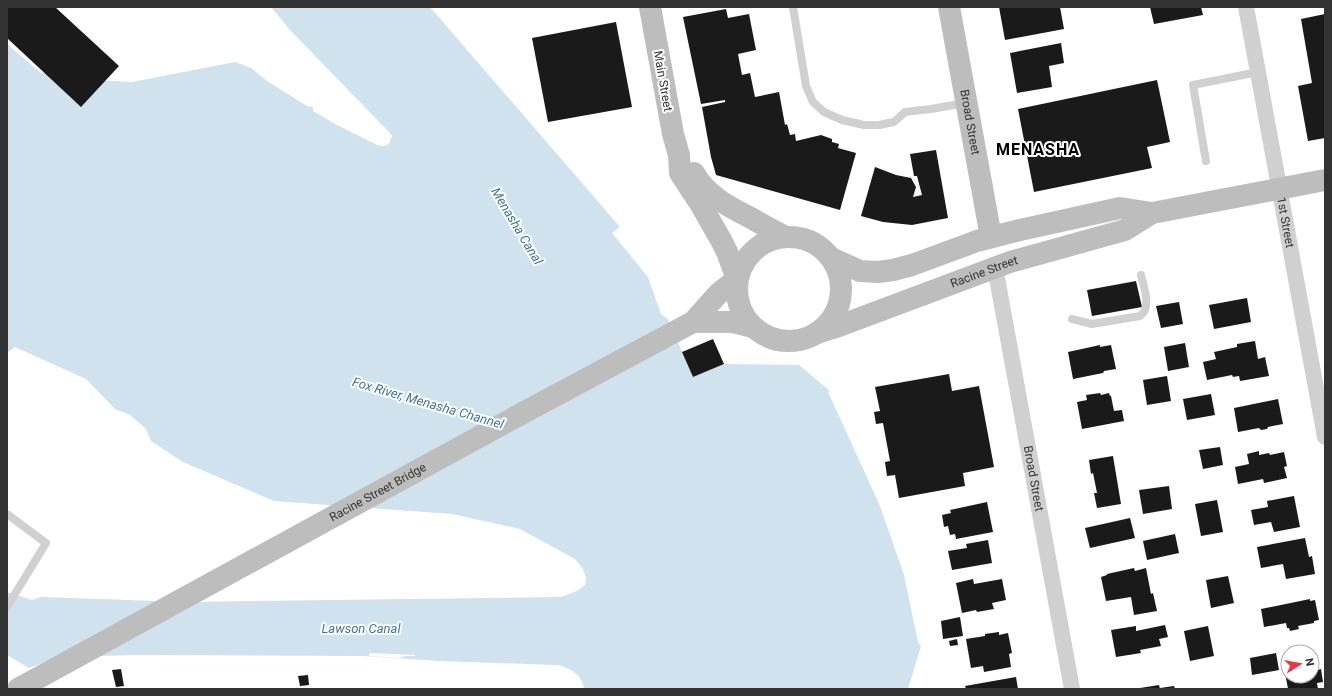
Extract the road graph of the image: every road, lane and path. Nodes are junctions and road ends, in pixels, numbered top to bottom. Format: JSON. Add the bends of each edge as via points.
{"nodes":[{"id":1,"x":650,"y":7,"type":"edge"},
{"id":2,"x":793,"y":7,"type":"edge"},
{"id":3,"x":949,"y":7,"type":"edge"},
{"id":4,"x":1246,"y":7,"type":"edge"},
{"id":5,"x":1258,"y":72,"type":"junction"},
{"id":6,"x":966,"y":103,"type":"junction"},
{"id":7,"x":679,"y":155,"type":"junction"},
{"id":8,"x":1206,"y":161,"type":"dead end"},
{"id":9,"x":1325,"y":180,"type":"edge"},
{"id":10,"x":1278,"y":188,"type":"junction"},
{"id":11,"x":1152,"y":213,"type":"junction"},
{"id":12,"x":786,"y":237,"type":"junction"},
{"id":13,"x":991,"y":237,"type":"junction"},
{"id":14,"x":831,"y":258,"type":"junction"},
{"id":15,"x":995,"y":267,"type":"junction"},
{"id":16,"x":1141,"y":275,"type":"dead end"},
{"id":17,"x":737,"y":279,"type":"junction"},
{"id":18,"x":1072,"y":319,"type":"dead end"},
{"id":19,"x":693,"y":322,"type":"junction"},
{"id":20,"x":753,"y":327,"type":"junction"},
{"id":21,"x":817,"y":333,"type":"junction"},
{"id":22,"x":1325,"y":437,"type":"edge"},
{"id":23,"x":7,"y":514,"type":"edge"},
{"id":24,"x":7,"y":607,"type":"edge"},
{"id":25,"x":18,"y":689,"type":"edge"},
{"id":26,"x":1072,"y":689,"type":"edge"}],
"edges":[{"from":1,"to":7,"type":"main road","name":"Main Street"},
{"from":2,"to":6,"type":"lane","via":[[806,86],[813,102],[824,112],[842,120],[879,125],[894,122],[905,112]]},
{"from":3,"to":6,"type":"main road","name":"Broad Street"},
{"from":4,"to":5,"type":"street","name":"1st Street"},
{"from":5,"to":8,"type":"lane","via":[[1193,85]]},
{"from":5,"to":10,"type":"street","name":"1st Street"},
{"from":6,"to":13,"type":"main road","name":"Broad Street"},
{"from":7,"to":12,"type":"main road","name":"Main Street","via":[[711,194]]},
{"from":7,"to":17,"type":"main road","name":"Main Street","via":[[680,173],[721,240]]},
{"from":9,"to":10,"type":"main road","name":"Racine Street"},
{"from":10,"to":11,"type":"main road","name":"Racine Street"},
{"from":10,"to":22,"type":"street","name":"1st Street"},
{"from":11,"to":13,"type":"main road","name":"Racine Street","via":[[1120,208]]},
{"from":11,"to":15,"type":"main road","name":"Racine Street","via":[[1125,230]]},
{"from":12,"to":14,"type":"main road","via":[[804,239],[819,246]]},
{"from":12,"to":17,"type":"main road","via":[[769,240],[754,249],[743,262]]},
{"from":13,"to":14,"type":"main road","name":"Racine Street","via":[[912,265],[878,272],[860,271]]},
{"from":14,"to":21,"type":"main road","via":[[838,273],[841,290],[838,307],[829,322]]},
{"from":15,"to":21,"type":"main road","name":"Racine Street"},
{"from":15,"to":26,"type":"street","name":"Broad Street"},
{"from":16,"to":18,"type":"lane","via":[[1147,305],[1140,316],[1092,324]]},
{"from":17,"to":19,"type":"main road","via":[[718,294]]},
{"from":17,"to":20,"type":"main road","via":[[736,292],[741,311]]},
{"from":19,"to":20,"type":"main road","via":[[733,322]]},
{"from":19,"to":25,"type":"main road","name":"Racine Street Bridge"},
{"from":20,"to":21,"type":"main road","via":[[767,337],[784,341],[801,340]]},
{"from":23,"to":24,"type":"lane","via":[[46,543]]}]}
